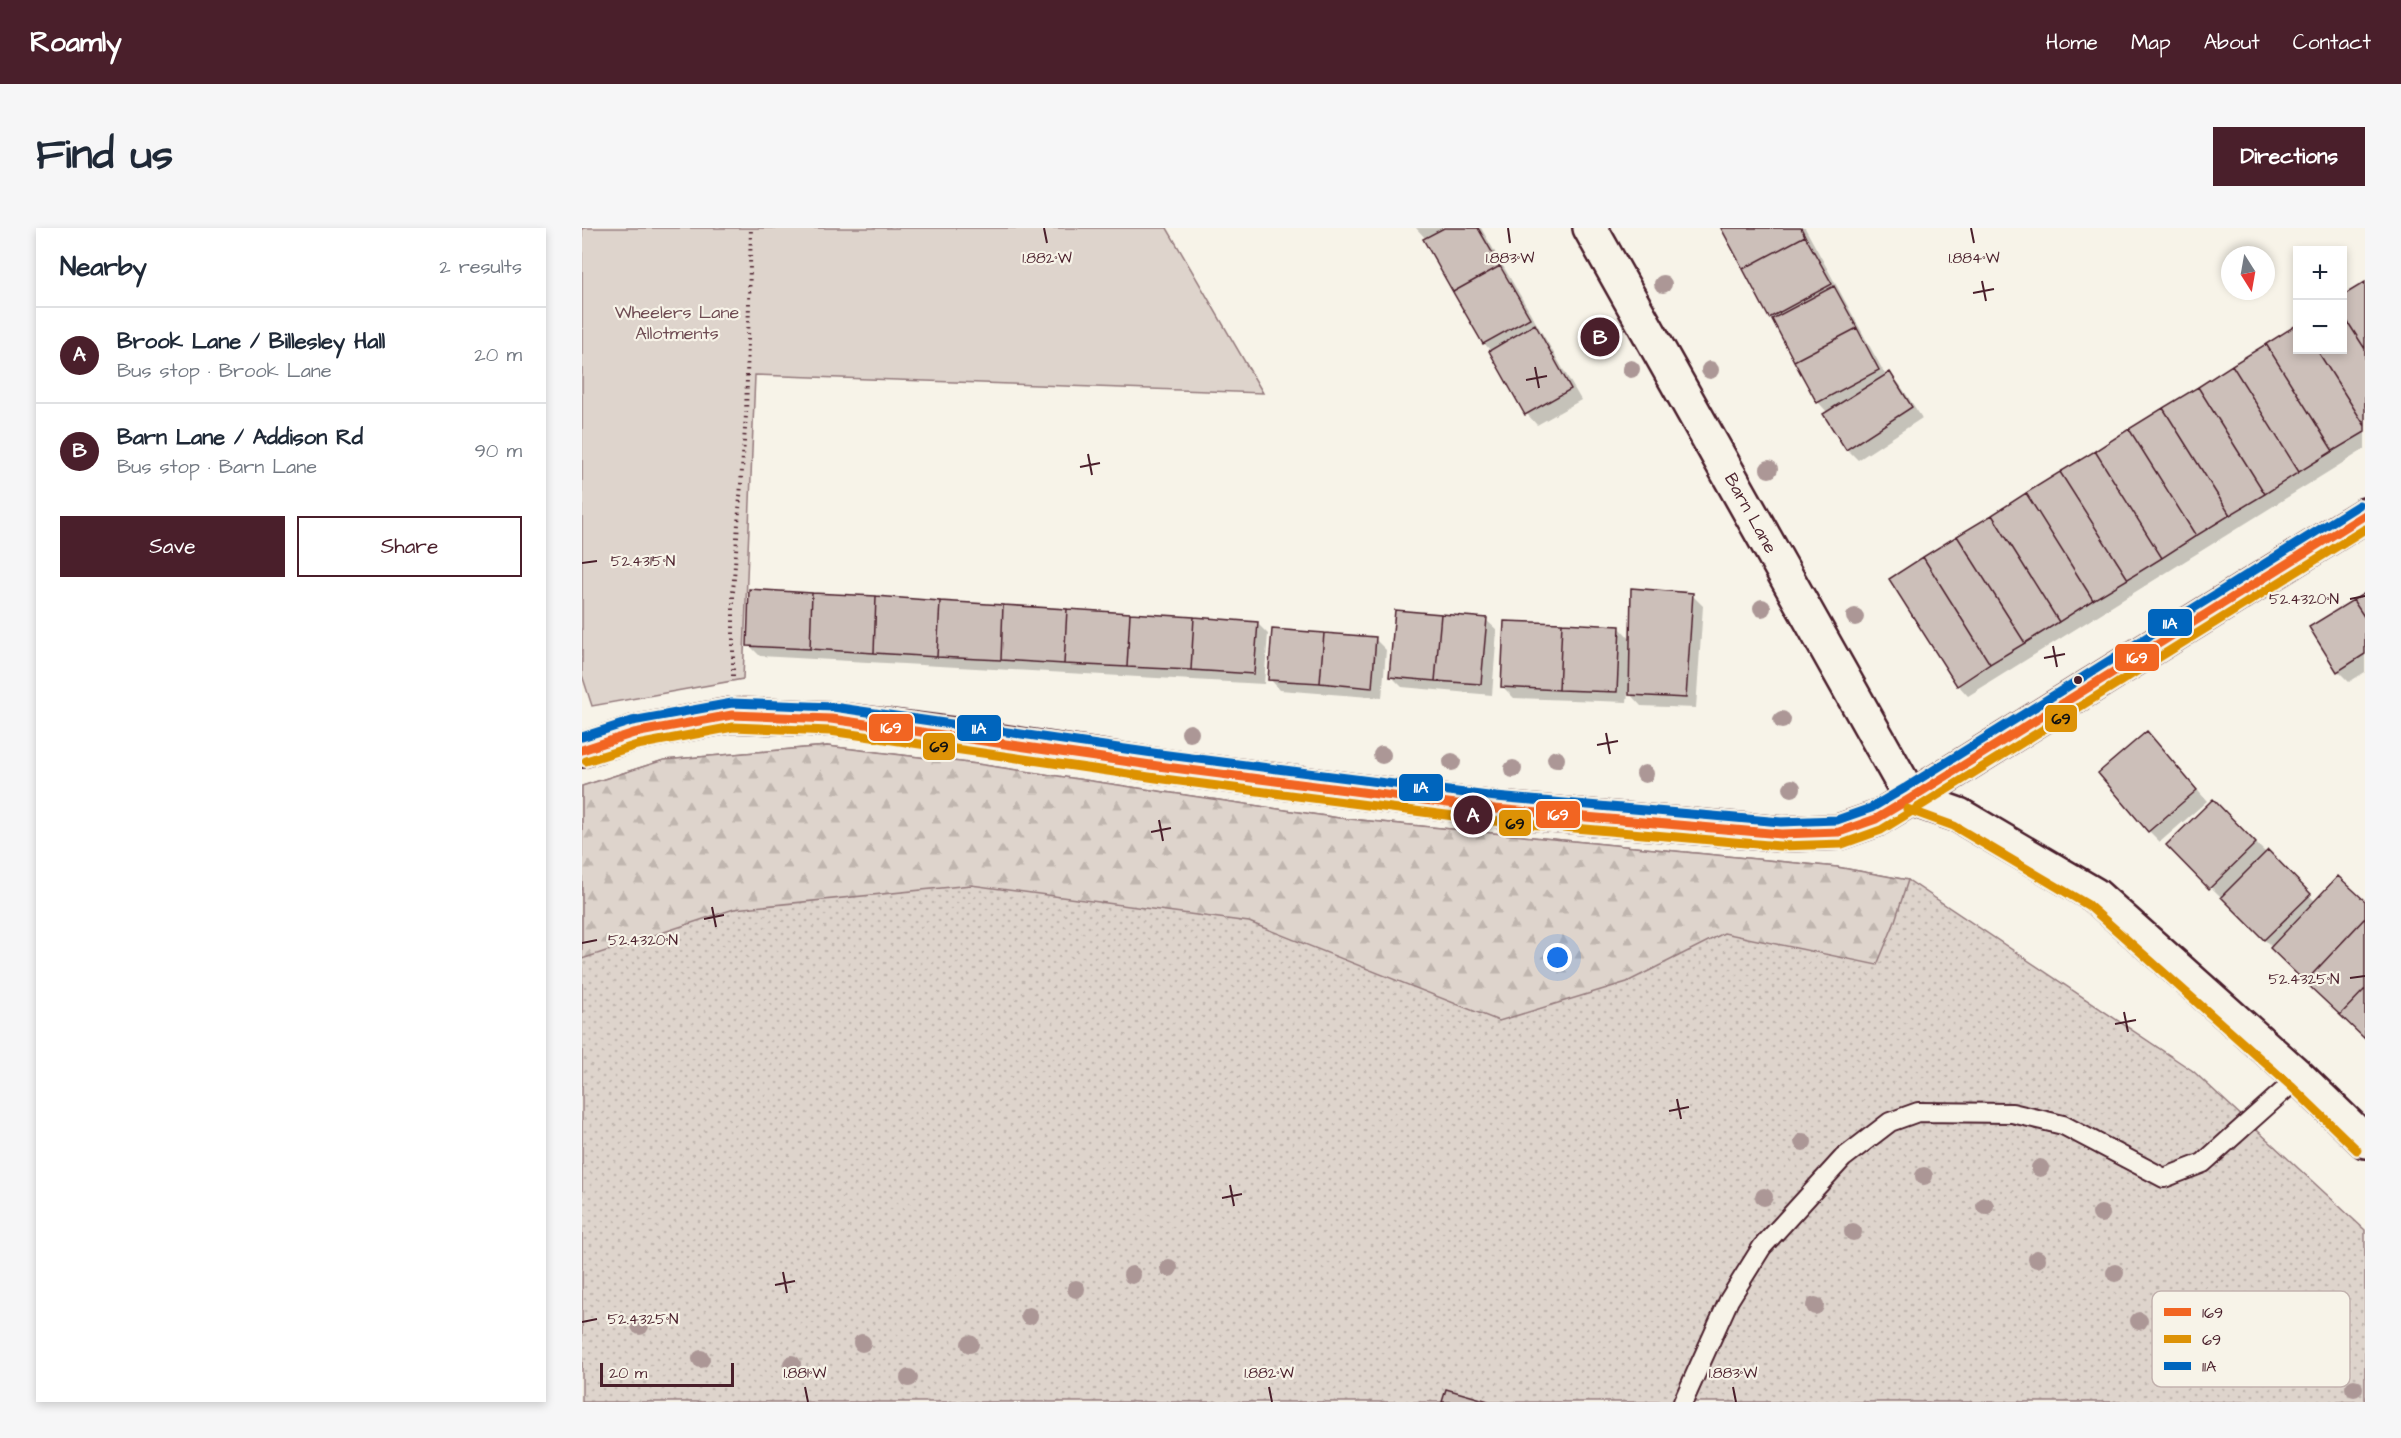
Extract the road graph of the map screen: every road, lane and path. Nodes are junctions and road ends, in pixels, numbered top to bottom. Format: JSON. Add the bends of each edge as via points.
{"nodes":[{"id":1,"x":751,"y":228,"type":"edge"},
{"id":2,"x":1590,"y":228,"type":"edge"},
{"id":3,"x":2365,"y":515,"type":"edge"},
{"id":4,"x":732,"y":716,"type":"junction"},
{"id":5,"x":582,"y":750,"type":"edge"},
{"id":6,"x":1911,"y":798,"type":"junction"},
{"id":7,"x":2299,"y":1077,"type":"junction"},
{"id":8,"x":2365,"y":1141,"type":"edge"},
{"id":9,"x":1683,"y":1402,"type":"edge"}],
"edges":[{"from":1,"to":4,"type":"path","via":[[746,415],[733,592]]},
{"from":2,"to":6,"type":"main road","name":"Barn Lane"},
{"from":3,"to":6,"type":"main road"},
{"from":4,"to":5,"type":"main road","via":[[634,733]]},
{"from":4,"to":6,"type":"main road","via":[[831,719],[1495,809],[1781,834],[1839,832],[1876,819]]},
{"from":6,"to":7,"type":"main road","via":[[1959,815],[2095,895]]},
{"from":7,"to":8,"type":"main road"},
{"from":7,"to":9,"type":"lane","via":[[2203,1163],[2164,1178],[2063,1125],[2012,1113],[1918,1113],[1890,1122],[1843,1158],[1762,1247],[1729,1300]]}]}
